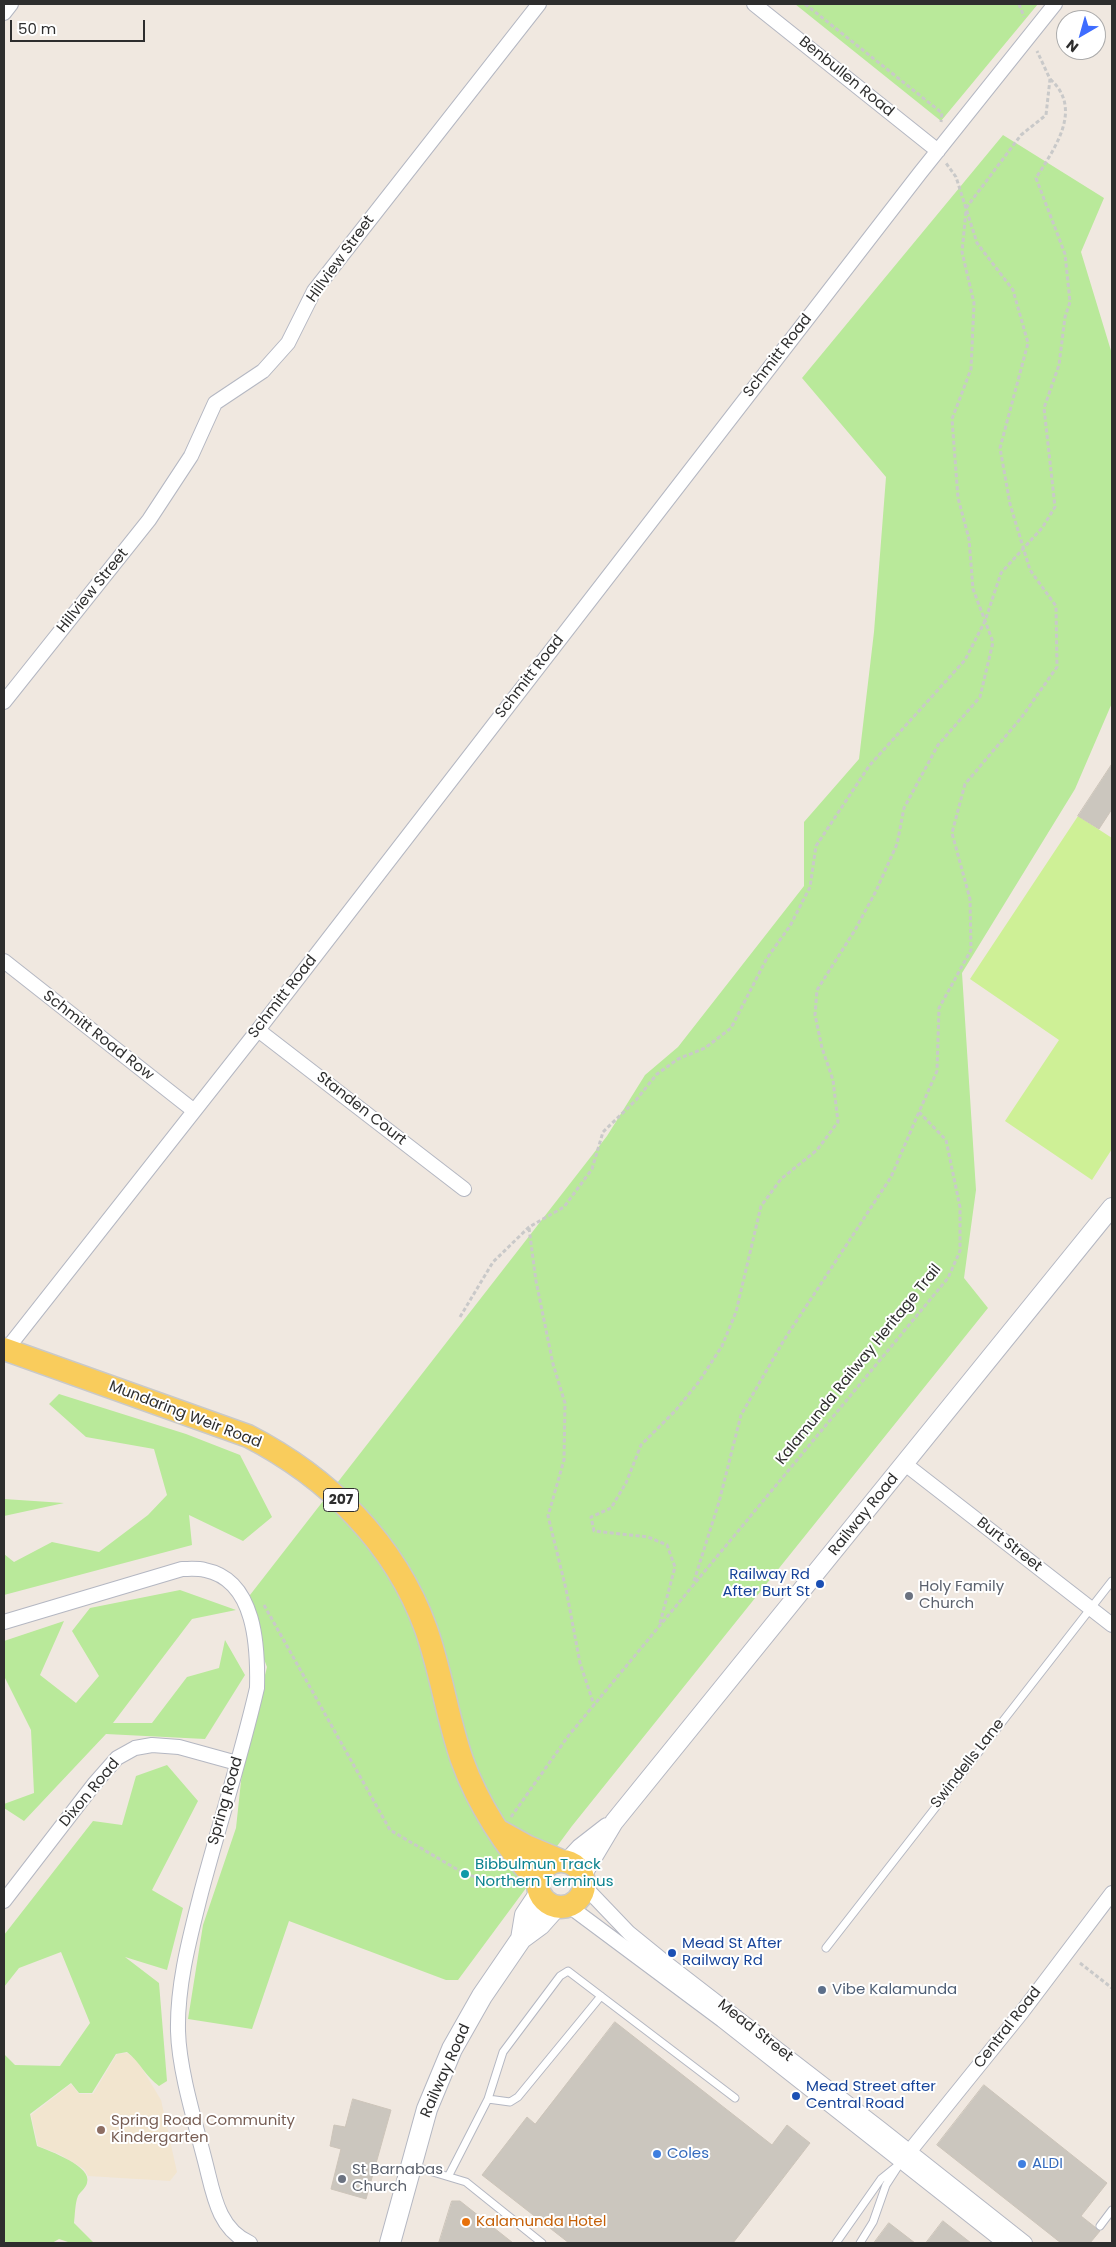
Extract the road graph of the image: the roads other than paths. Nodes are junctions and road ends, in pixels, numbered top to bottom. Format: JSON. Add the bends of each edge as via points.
{"nodes":[{"id":1,"x":11,"y":4,"type":"edge"},
{"id":2,"x":539,"y":4,"type":"edge"},
{"id":3,"x":754,"y":4,"type":"edge"},
{"id":4,"x":1055,"y":4,"type":"edge"},
{"id":5,"x":4,"y":14,"type":"edge"},
{"id":6,"x":938,"y":150,"type":"junction"},
{"id":7,"x":4,"y":702,"type":"edge"},
{"id":8,"x":4,"y":961,"type":"edge"},
{"id":9,"x":258,"y":1030,"type":"junction"},
{"id":10,"x":193,"y":1110,"type":"junction"},
{"id":11,"x":464,"y":1189,"type":"dead end"},
{"id":12,"x":1112,"y":1207,"type":"edge"},
{"id":13,"x":5,"y":1349,"type":"edge"},
{"id":14,"x":905,"y":1464,"type":"junction"},
{"id":15,"x":1112,"y":1581,"type":"edge"},
{"id":16,"x":1091,"y":1608,"type":"junction"},
{"id":17,"x":4,"y":1622,"type":"edge"},
{"id":18,"x":1112,"y":1626,"type":"edge"},
{"id":19,"x":237,"y":1763,"type":"junction"},
{"id":20,"x":500,"y":1831,"type":"junction"},
{"id":21,"x":574,"y":1871,"type":"junction"},
{"id":22,"x":1112,"y":1893,"type":"edge"},
{"id":23,"x":550,"y":1897,"type":"junction"},
{"id":24,"x":4,"y":1901,"type":"edge"},
{"id":25,"x":826,"y":1948,"type":"dead end"},
{"id":26,"x":601,"y":1996,"type":"junction"},
{"id":27,"x":735,"y":2098,"type":"dead end"},
{"id":28,"x":488,"y":2099,"type":"junction"},
{"id":29,"x":906,"y":2157,"type":"junction"},
{"id":30,"x":410,"y":2166,"type":"junction"},
{"id":31,"x":449,"y":2175,"type":"junction"},
{"id":32,"x":1112,"y":2210,"type":"edge"},
{"id":33,"x":1100,"y":2226,"type":"dead end"},
{"id":34,"x":242,"y":2242,"type":"edge"},
{"id":35,"x":390,"y":2243,"type":"edge"},
{"id":36,"x":542,"y":2243,"type":"edge"},
{"id":37,"x":836,"y":2243,"type":"edge"},
{"id":38,"x":860,"y":2243,"type":"edge"},
{"id":39,"x":1006,"y":2243,"type":"edge"},
{"id":40,"x":1025,"y":2243,"type":"edge"}],
"edges":[{"from":1,"to":5,"type":"street"},
{"from":2,"to":7,"type":"street","name":"Hillview Street","via":[[314,291],[288,343],[263,371],[216,403],[191,456],[149,520]]},
{"from":3,"to":6,"type":"street","name":"Benbullen Road"},
{"from":4,"to":6,"type":"street","name":"Schmitt Road"},
{"from":6,"to":9,"type":"street","name":"Schmitt Road"},
{"from":8,"to":10,"type":"street","name":"Schmitt Road Row"},
{"from":9,"to":10,"type":"street","name":"Schmitt Road"},
{"from":9,"to":11,"type":"street","name":"Standen Court"},
{"from":10,"to":13,"type":"street","name":"Schmitt Road"},
{"from":12,"to":14,"type":"street","name":"Railway Road"},
{"from":13,"to":20,"type":"main road","name":"Mundaring Weir Road","number":"207","via":[[248,1436],[303,1468],[348,1507],[386,1552],[414,1600],[426,1628],[462,1759],[480,1800]]},
{"from":14,"to":16,"type":"street","name":"Burt Street"},
{"from":14,"to":21,"type":"street","name":"Railway Road","via":[[614,1822],[580,1848]]},
{"from":15,"to":16,"type":"lane","name":"Swindells Lane"},
{"from":16,"to":18,"type":"street","name":"Burt Street"},
{"from":16,"to":25,"type":"lane","name":"Swindells Lane"},
{"from":17,"to":19,"type":"street","name":"Spring Road","via":[[182,1569],[205,1570],[218,1575],[232,1585],[242,1599],[253,1625],[258,1657],[257,1688]]},
{"from":19,"to":24,"type":"street","name":"Dixon Road","via":[[179,1747],[152,1745],[135,1748],[117,1758]]},
{"from":19,"to":34,"type":"street","name":"Spring Road","via":[[191,1934],[182,1978],[178,2031],[190,2102],[217,2207],[231,2231]]},
{"from":20,"to":21,"type":"main road","name":"Mundaring Weir Road","number":"207"},
{"from":20,"to":23,"type":"main road","name":"Mundaring Weir Road","number":"207","via":[[517,1860]]},
{"from":21,"to":23,"type":"main road","via":[[577,1902]]},
{"from":21,"to":23,"type":"main road","via":[[549,1864],[541,1871]]},
{"from":21,"to":29,"type":"street","name":"Mead Street","number":"207","via":[[629,1933]]},
{"from":22,"to":29,"type":"street","name":"Central Road"},
{"from":23,"to":29,"type":"street","name":"Mead Street","number":"207"},
{"from":23,"to":30,"type":"main road","name":"Railway Road","via":[[540,1925],[521,1939],[482,1996],[452,2050],[435,2088]]},
{"from":26,"to":27,"type":"lane"},
{"from":26,"to":28,"type":"lane","via":[[518,2097],[510,2102]]},
{"from":26,"to":28,"type":"lane","via":[[568,1971],[560,1976],[503,2052]]},
{"from":28,"to":31,"type":"lane"},
{"from":29,"to":37,"type":"lane","name":"Central Road","via":[[881,2179]]},
{"from":29,"to":38,"type":"lane","name":"Central Road","via":[[886,2185],[873,2222]]},
{"from":29,"to":39,"type":"street","name":"Mead Street","number":"207"},
{"from":29,"to":40,"type":"street","name":"Mead Street","number":"207"},
{"from":30,"to":31,"type":"lane"},
{"from":30,"to":35,"type":"main road","name":"Railway Road"},
{"from":31,"to":36,"type":"lane","via":[[480,2191]]},
{"from":32,"to":33,"type":"lane"}]}
